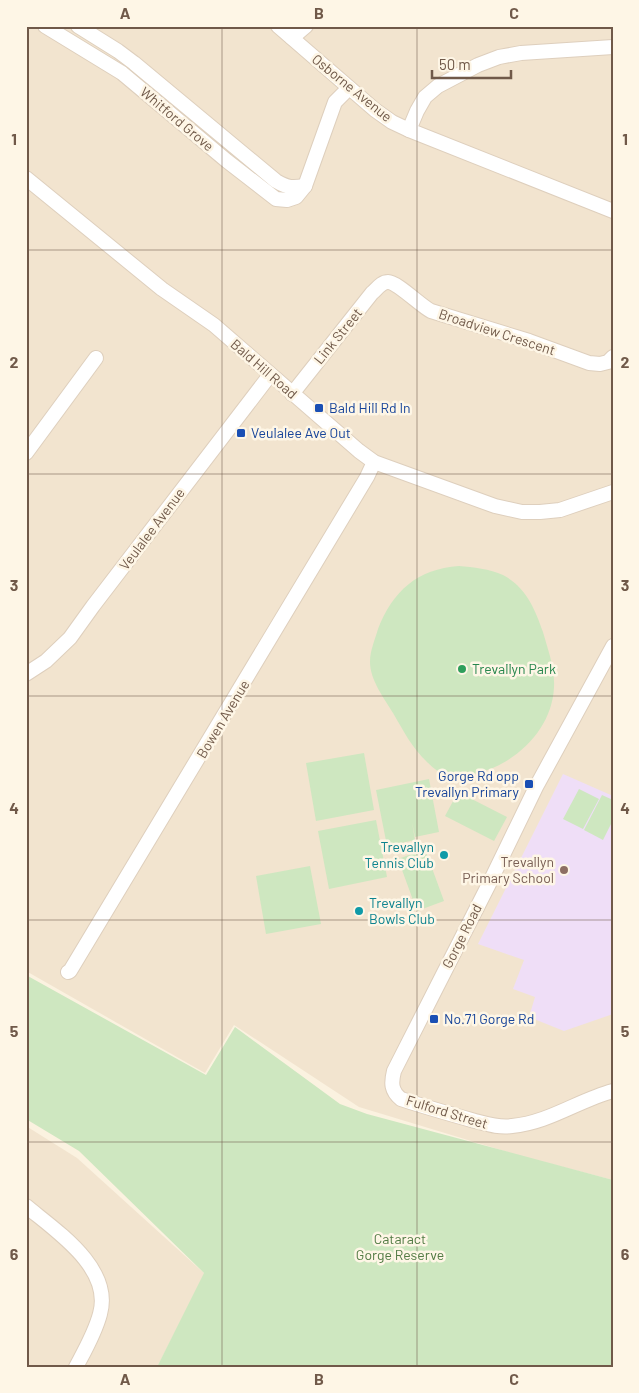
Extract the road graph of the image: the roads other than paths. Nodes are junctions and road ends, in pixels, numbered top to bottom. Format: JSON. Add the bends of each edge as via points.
{"nodes":[{"id":1,"x":45,"y":26,"type":"edge"},
{"id":2,"x":78,"y":26,"type":"edge"},
{"id":3,"x":278,"y":26,"type":"edge"},
{"id":4,"x":306,"y":26,"type":"edge"},
{"id":5,"x":292,"y":38,"type":"junction"},
{"id":6,"x":613,"y":47,"type":"edge"},
{"id":7,"x":349,"y":88,"type":"junction"},
{"id":8,"x":409,"y":130,"type":"junction"},
{"id":9,"x":26,"y":178,"type":"edge"},
{"id":10,"x":306,"y":186,"type":"junction"},
{"id":11,"x":613,"y":211,"type":"edge"},
{"id":12,"x":387,"y":282,"type":"joint"},
{"id":13,"x":613,"y":357,"type":"edge"},
{"id":14,"x":96,"y":358,"type":"dead end"},
{"id":15,"x":270,"y":375,"type":"junction"},
{"id":16,"x":292,"y":394,"type":"junction"},
{"id":17,"x":26,"y":453,"type":"edge"},
{"id":18,"x":374,"y":462,"type":"junction"},
{"id":19,"x":613,"y":492,"type":"edge"},
{"id":20,"x":613,"y":646,"type":"edge"},
{"id":21,"x":26,"y":674,"type":"edge"},
{"id":22,"x":68,"y":972,"type":"dead end"},
{"id":23,"x":613,"y":1091,"type":"edge"},
{"id":24,"x":396,"y":1095,"type":"joint"},
{"id":25,"x":26,"y":1206,"type":"edge"},
{"id":26,"x":76,"y":1367,"type":"edge"}],
"edges":[{"from":1,"to":10,"type":"street","name":"Whitford Grove","via":[[122,73],[276,198],[287,200],[296,197]]},
{"from":2,"to":10,"type":"street","name":"Whitford Grove","via":[[134,63],[276,181],[293,188]]},
{"from":3,"to":5,"type":"street","name":"Osborne Avenue"},
{"from":4,"to":5,"type":"street"},
{"from":5,"to":7,"type":"street","name":"Osborne Avenue"},
{"from":6,"to":8,"type":"street","name":"Osborne Avenue","via":[[521,53],[478,64],[425,97]]},
{"from":7,"to":8,"type":"street","name":"Osborne Avenue","via":[[392,122]]},
{"from":7,"to":10,"type":"street","via":[[335,102]]},
{"from":8,"to":11,"type":"street"},
{"from":9,"to":15,"type":"street","name":"Bald Hill Road","via":[[162,289],[214,326]]},
{"from":12,"to":13,"type":"street","name":"Broadview Crescent","via":[[431,311],[589,363],[608,362]]},
{"from":12,"to":16,"type":"street","name":"Link Street","via":[[372,293]]},
{"from":14,"to":17,"type":"street"},
{"from":15,"to":16,"type":"street","name":"Bald Hill Road"},
{"from":15,"to":21,"type":"street","name":"Veulalee Avenue","via":[[70,638],[46,661]]},
{"from":16,"to":18,"type":"street","name":"Bald Hill Road"},
{"from":18,"to":19,"type":"street","name":"Bald Hill Road","via":[[495,506],[522,512],[560,510]]},
{"from":18,"to":22,"type":"street","name":"Bowen Avenue","via":[[209,742]]},
{"from":20,"to":24,"type":"street","name":"Gorge Road","via":[[536,787],[394,1071],[391,1081]]},
{"from":23,"to":24,"type":"street","name":"Fulford Street","via":[[552,1115],[512,1126],[495,1126],[415,1104]]},
{"from":25,"to":26,"type":"street","via":[[77,1250],[100,1285],[100,1313]]}]}
